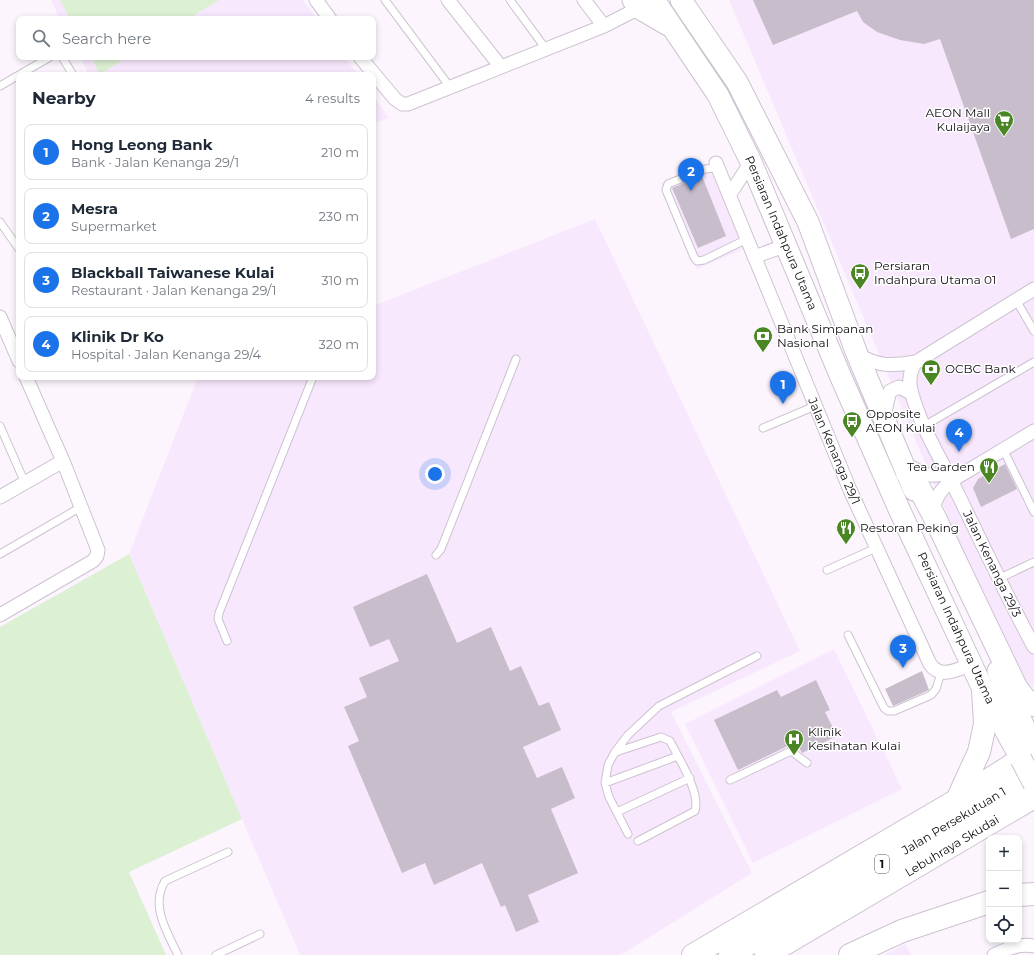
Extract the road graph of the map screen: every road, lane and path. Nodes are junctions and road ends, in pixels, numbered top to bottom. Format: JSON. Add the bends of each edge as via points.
{"nodes":[{"id":1,"x":316,"y":0,"type":"edge"},
{"id":2,"x":385,"y":0,"type":"edge"},
{"id":3,"x":448,"y":0,"type":"edge"},
{"id":4,"x":510,"y":0,"type":"edge"},
{"id":5,"x":584,"y":0,"type":"edge"},
{"id":6,"x":681,"y":0,"type":"edge"},
{"id":7,"x":642,"y":3,"type":"edge"},
{"id":8,"x":328,"y":16,"type":"edge"},
{"id":9,"x":604,"y":26,"type":"junction"},
{"id":10,"x":546,"y":49,"type":"junction"},
{"id":11,"x":45,"y":60,"type":"edge"},
{"id":12,"x":64,"y":60,"type":"edge"},
{"id":13,"x":362,"y":60,"type":"edge"},
{"id":14,"x":501,"y":67,"type":"junction"},
{"id":15,"x":24,"y":72,"type":"edge"},
{"id":16,"x":71,"y":72,"type":"edge"},
{"id":17,"x":372,"y":72,"type":"edge"},
{"id":18,"x":376,"y":76,"type":"edge"},
{"id":19,"x":16,"y":77,"type":"edge"},
{"id":20,"x":0,"y":86,"type":"edge"},
{"id":21,"x":450,"y":88,"type":"junction"},
{"id":22,"x":751,"y":162,"type":"junction"},
{"id":23,"x":717,"y":166,"type":"joint"},
{"id":24,"x":730,"y":194,"type":"junction"},
{"id":25,"x":0,"y":222,"type":"edge"},
{"id":26,"x":747,"y":239,"type":"junction"},
{"id":27,"x":16,"y":245,"type":"edge"},
{"id":28,"x":787,"y":245,"type":"junction"},
{"id":29,"x":754,"y":257,"type":"junction"},
{"id":30,"x":1034,"y":289,"type":"edge"},
{"id":31,"x":1016,"y":300,"type":"junction"},
{"id":32,"x":0,"y":317,"type":"edge"},
{"id":33,"x":1034,"y":331,"type":"edge"},
{"id":34,"x":16,"y":354,"type":"edge"},
{"id":35,"x":856,"y":354,"type":"junction"},
{"id":36,"x":516,"y":359,"type":"dead end"},
{"id":37,"x":916,"y":362,"type":"junction"},
{"id":38,"x":1034,"y":362,"type":"edge"},
{"id":39,"x":27,"y":380,"type":"edge"},
{"id":40,"x":312,"y":380,"type":"edge"},
{"id":41,"x":911,"y":393,"type":"junction"},
{"id":42,"x":815,"y":406,"type":"junction"},
{"id":43,"x":883,"y":418,"type":"junction"},
{"id":44,"x":0,"y":426,"type":"edge"},
{"id":45,"x":924,"y":426,"type":"junction"},
{"id":46,"x":763,"y":428,"type":"dead end"},
{"id":47,"x":1034,"y":431,"type":"edge"},
{"id":48,"x":1003,"y":449,"type":"junction"},
{"id":49,"x":63,"y":461,"type":"junction"},
{"id":50,"x":904,"y":468,"type":"junction"},
{"id":51,"x":949,"y":477,"type":"junction"},
{"id":52,"x":25,"y":483,"type":"junction"},
{"id":53,"x":0,"y":497,"type":"edge"},
{"id":54,"x":81,"y":507,"type":"junction"},
{"id":55,"x":1034,"y":512,"type":"edge"},
{"id":56,"x":934,"y":516,"type":"junction"},
{"id":57,"x":876,"y":548,"type":"junction"},
{"id":58,"x":0,"y":554,"type":"edge"},
{"id":59,"x":436,"y":555,"type":"dead end"},
{"id":60,"x":1034,"y":562,"type":"edge"},
{"id":61,"x":827,"y":570,"type":"dead end"},
{"id":62,"x":998,"y":579,"type":"junction"},
{"id":63,"x":0,"y":615,"type":"edge"},
{"id":64,"x":848,"y":635,"type":"dead end"},
{"id":65,"x":227,"y":641,"type":"dead end"},
{"id":66,"x":1034,"y":647,"type":"edge"},
{"id":67,"x":757,"y":656,"type":"dead end"},
{"id":68,"x":972,"y":664,"type":"junction"},
{"id":69,"x":941,"y":673,"type":"junction"},
{"id":70,"x":983,"y":689,"type":"junction"},
{"id":71,"x":1034,"y":705,"type":"edge"},
{"id":72,"x":615,"y":752,"type":"junction"},
{"id":73,"x":678,"y":756,"type":"junction"},
{"id":74,"x":1031,"y":758,"type":"edge"},
{"id":75,"x":807,"y":763,"type":"dead end"},
{"id":76,"x":690,"y":778,"type":"junction"},
{"id":77,"x":730,"y":780,"type":"dead end"},
{"id":78,"x":605,"y":783,"type":"junction"},
{"id":79,"x":1034,"y":784,"type":"edge"},
{"id":80,"x":1034,"y":797,"type":"edge"},
{"id":81,"x":957,"y":800,"type":"junction"},
{"id":82,"x":617,"y":812,"type":"junction"},
{"id":83,"x":628,"y":834,"type":"dead end"},
{"id":84,"x":638,"y":841,"type":"dead end"},
{"id":85,"x":228,"y":852,"type":"dead end"},
{"id":86,"x":1034,"y":894,"type":"edge"},
{"id":87,"x":1022,"y":895,"type":"edge"},
{"id":88,"x":986,"y":903,"type":"edge"},
{"id":89,"x":260,"y":934,"type":"dead end"},
{"id":90,"x":1034,"y":946,"type":"edge"},
{"id":91,"x":854,"y":954,"type":"edge"},
{"id":92,"x":178,"y":955,"type":"edge"},
{"id":93,"x":216,"y":955,"type":"edge"},
{"id":94,"x":693,"y":955,"type":"edge"},
{"id":95,"x":730,"y":955,"type":"edge"},
{"id":96,"x":766,"y":955,"type":"edge"},
{"id":97,"x":994,"y":955,"type":"edge"}],
"edges":[{"from":1,"to":8,"type":"street"},
{"from":2,"to":21,"type":"lane"},
{"from":3,"to":14,"type":"street"},
{"from":4,"to":10,"type":"lane"},
{"from":5,"to":9,"type":"street"},
{"from":6,"to":35,"type":"main road","name":"Persiaran Indahpura Utama","via":[[737,82],[808,222]]},
{"from":7,"to":9,"type":"street"},
{"from":7,"to":22,"type":"main road","name":"Persiaran Indahpura Utama","via":[[672,27],[718,95]]},
{"from":9,"to":10,"type":"street"},
{"from":10,"to":14,"type":"street"},
{"from":11,"to":15,"type":"lane"},
{"from":12,"to":16,"type":"lane"},
{"from":13,"to":17,"type":"street"},
{"from":14,"to":21,"type":"street"},
{"from":18,"to":21,"type":"street","via":[[402,104]]},
{"from":19,"to":20,"type":"lane"},
{"from":22,"to":24,"type":"street"},
{"from":22,"to":28,"type":"main road","name":"Persiaran Indahpura Utama"},
{"from":23,"to":24,"type":"street","name":"Jalan Kenanga 29/1"},
{"from":23,"to":26,"type":"lane","via":[[668,184],[666,190],[697,261]]},
{"from":24,"to":26,"type":"street","name":"Jalan Kenanga 29/1"},
{"from":25,"to":27,"type":"lane"},
{"from":26,"to":29,"type":"street","name":"Jalan Kenanga 29/1"},
{"from":28,"to":29,"type":"street"},
{"from":28,"to":68,"type":"main road","name":"Persiaran Indahpura Utama","via":[[896,502]]},
{"from":29,"to":42,"type":"street","name":"Jalan Kenanga 29/1"},
{"from":30,"to":31,"type":"street"},
{"from":31,"to":33,"type":"lane"},
{"from":31,"to":37,"type":"street"},
{"from":32,"to":34,"type":"street"},
{"from":35,"to":37,"type":"street","via":[[880,365]]},
{"from":35,"to":43,"type":"main road","name":"Persiaran Indahpura Utama"},
{"from":36,"to":59,"type":"lane","via":[[441,549]]},
{"from":37,"to":41,"type":"street","via":[[910,377]]},
{"from":38,"to":45,"type":"lane"},
{"from":39,"to":49,"type":"street"},
{"from":40,"to":65,"type":"lane","via":[[219,613],[218,619]]},
{"from":41,"to":43,"type":"street","via":[[899,386],[890,391]]},
{"from":41,"to":45,"type":"street","name":"Jalan Kenanga 29/3"},
{"from":42,"to":46,"type":"lane"},
{"from":42,"to":57,"type":"street","name":"Jalan Kenanga 29/1"},
{"from":43,"to":50,"type":"main road","name":"Persiaran Indahpura Utama"},
{"from":44,"to":52,"type":"lane"},
{"from":45,"to":51,"type":"street","name":"Jalan Kenanga 29/3"},
{"from":47,"to":48,"type":"street"},
{"from":48,"to":51,"type":"street"},
{"from":48,"to":55,"type":"lane"},
{"from":49,"to":52,"type":"street"},
{"from":49,"to":54,"type":"street"},
{"from":50,"to":51,"type":"street","via":[[928,475]]},
{"from":50,"to":56,"type":"highway","via":[[915,480]]},
{"from":50,"to":74,"type":"main road","name":"Persiaran Indahpura Utama"},
{"from":51,"to":56,"type":"street","via":[[934,504]]},
{"from":51,"to":62,"type":"street","name":"Jalan Kenanga 29/3"},
{"from":52,"to":53,"type":"street"},
{"from":54,"to":58,"type":"lane"},
{"from":54,"to":63,"type":"street","via":[[98,550],[97,556],[93,561]]},
{"from":56,"to":71,"type":"highway","via":[[1016,687],[1025,699]]},
{"from":57,"to":61,"type":"lane"},
{"from":57,"to":69,"type":"street","name":"Jalan Kenanga 29/1","via":[[930,664]]},
{"from":60,"to":62,"type":"lane"},
{"from":62,"to":66,"type":"street","name":"Jalan Kenanga 29/3"},
{"from":64,"to":69,"type":"lane","via":[[884,708],[888,711],[894,711],[931,695],[936,689]]},
{"from":67,"to":72,"type":"lane","via":[[659,706],[628,735]]},
{"from":68,"to":69,"type":"street"},
{"from":68,"to":70,"type":"main road","name":"Persiaran Indahpura Utama"},
{"from":70,"to":74,"type":"main road","name":"Persiaran Indahpura Utama"},
{"from":70,"to":81,"type":"highway","via":[[985,724],[980,752]]},
{"from":72,"to":73,"type":"lane","via":[[661,737],[670,741]]},
{"from":72,"to":78,"type":"lane","via":[[608,765]]},
{"from":73,"to":76,"type":"lane"},
{"from":73,"to":78,"type":"lane"},
{"from":74,"to":79,"type":"main road","bridge":true},
{"from":74,"to":81,"type":"highway"},
{"from":74,"to":95,"type":"highway","name":"Jalan Persekutuan 1","number":"1"},
{"from":75,"to":77,"type":"lane","via":[[791,751]]},
{"from":76,"to":82,"type":"lane"},
{"from":76,"to":84,"type":"lane","via":[[697,804],[695,811]]},
{"from":78,"to":82,"type":"lane"},
{"from":80,"to":96,"type":"highway","name":"Lebuhraya Skudai","number":"1"},
{"from":81,"to":94,"type":"highway"},
{"from":82,"to":83,"type":"lane"},
{"from":85,"to":92,"type":"lane","via":[[165,881],[160,890],[160,918]]},
{"from":86,"to":87,"type":"highway"},
{"from":88,"to":91,"type":"highway","via":[[902,931]]},
{"from":89,"to":93,"type":"lane"},
{"from":90,"to":97,"type":"street","via":[[1026,944]]}]}
